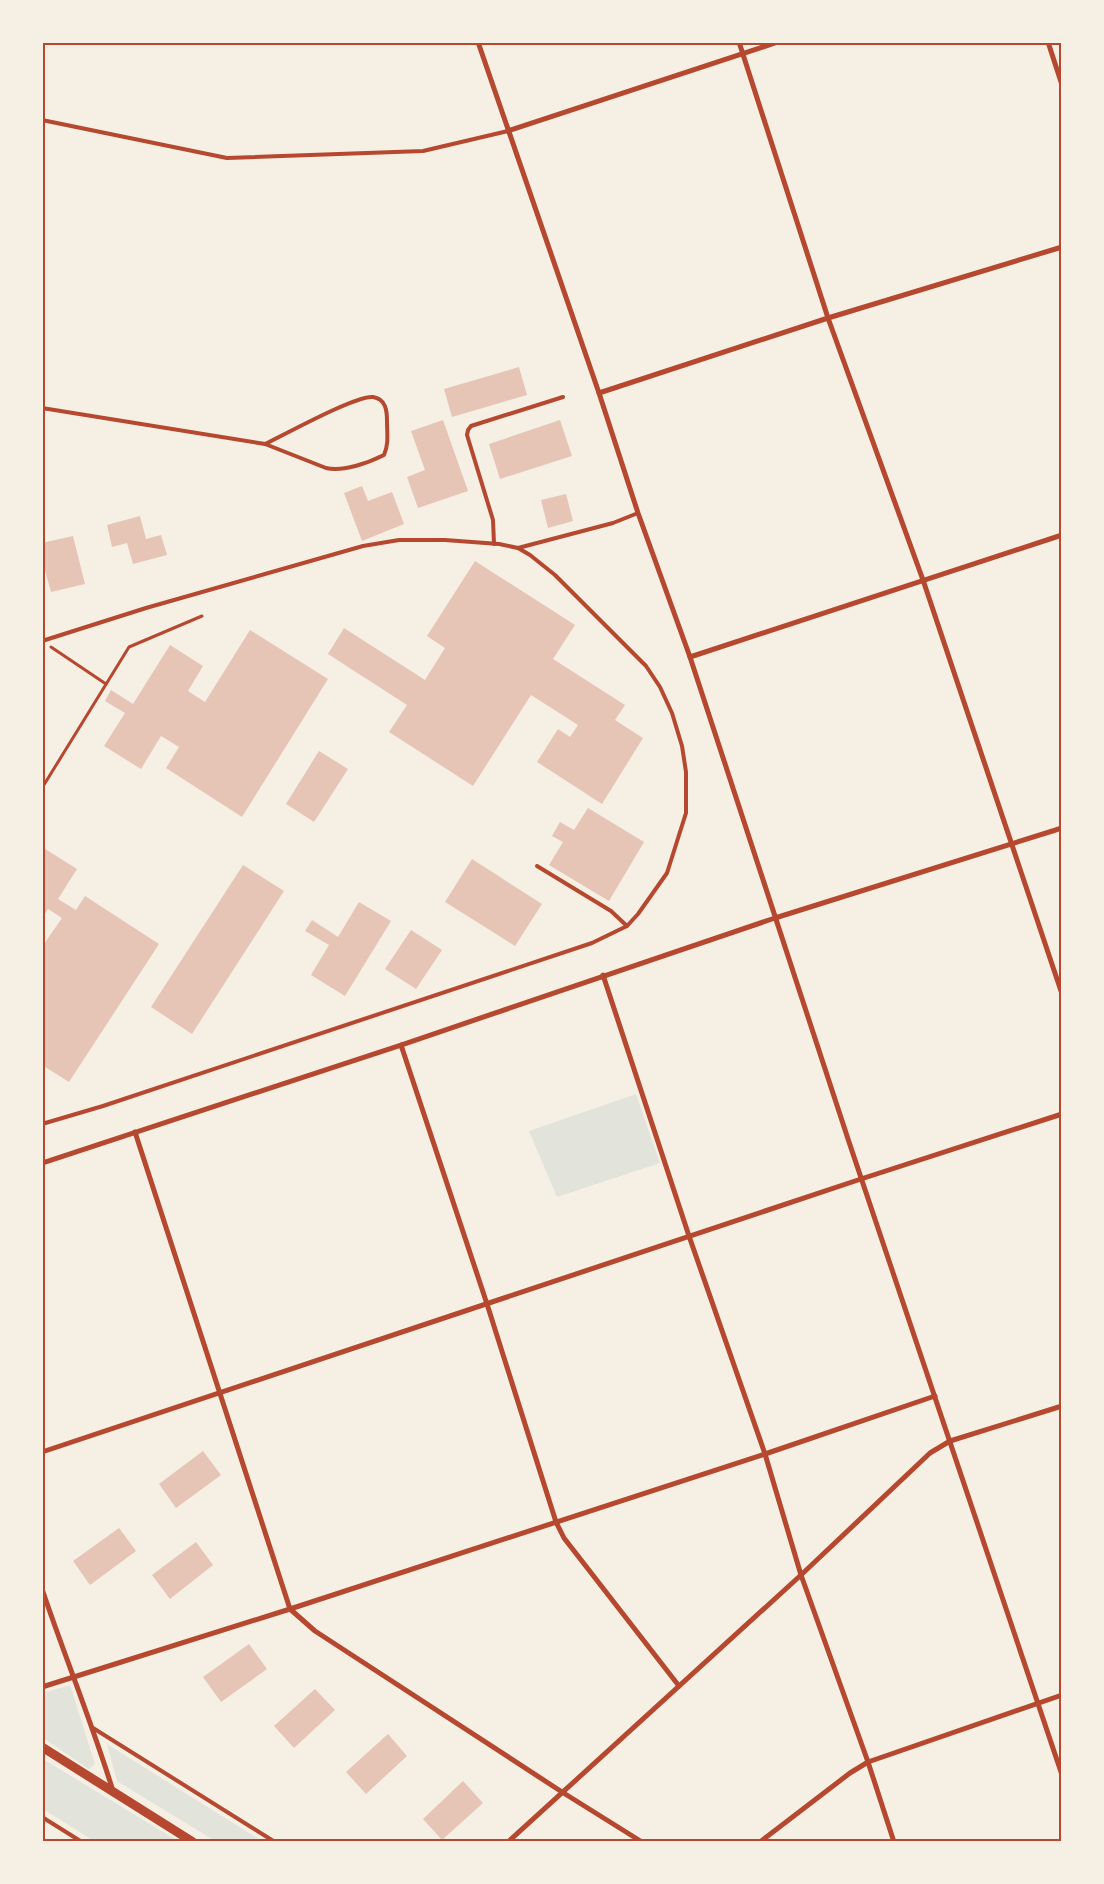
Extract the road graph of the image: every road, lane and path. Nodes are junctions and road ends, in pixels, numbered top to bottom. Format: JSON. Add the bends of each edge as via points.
{"nodes":[{"id":1,"x":478,"y":42,"type":"edge"},
{"id":2,"x":739,"y":42,"type":"edge"},
{"id":3,"x":778,"y":42,"type":"edge"},
{"id":4,"x":1048,"y":42,"type":"edge"},
{"id":5,"x":743,"y":53,"type":"junction"},
{"id":6,"x":1062,"y":85,"type":"edge"},
{"id":7,"x":42,"y":120,"type":"edge"},
{"id":8,"x":508,"y":130,"type":"junction"},
{"id":9,"x":1062,"y":246,"type":"edge"},
{"id":10,"x":828,"y":318,"type":"junction"},
{"id":11,"x":599,"y":393,"type":"junction"},
{"id":12,"x":564,"y":397,"type":"dead end"},
{"id":13,"x":42,"y":408,"type":"edge"},
{"id":14,"x":265,"y":444,"type":"junction"},
{"id":15,"x":638,"y":513,"type":"junction"},
{"id":16,"x":1062,"y":535,"type":"edge"},
{"id":17,"x":494,"y":544,"type":"junction"},
{"id":18,"x":518,"y":548,"type":"junction"},
{"id":19,"x":924,"y":580,"type":"junction"},
{"id":20,"x":202,"y":616,"type":"dead end"},
{"id":21,"x":42,"y":641,"type":"edge"},
{"id":22,"x":50,"y":647,"type":"dead end"},
{"id":23,"x":690,"y":656,"type":"junction"},
{"id":24,"x":106,"y":684,"type":"junction"},
{"id":25,"x":42,"y":788,"type":"edge"},
{"id":26,"x":1062,"y":828,"type":"edge"},
{"id":27,"x":1011,"y":845,"type":"junction"},
{"id":28,"x":538,"y":866,"type":"dead end"},
{"id":29,"x":775,"y":918,"type":"junction"},
{"id":30,"x":627,"y":926,"type":"junction"},
{"id":31,"x":603,"y":976,"type":"junction"},
{"id":32,"x":1062,"y":994,"type":"edge"},
{"id":33,"x":401,"y":1045,"type":"junction"},
{"id":34,"x":1062,"y":1114,"type":"edge"},
{"id":35,"x":42,"y":1124,"type":"edge"},
{"id":36,"x":135,"y":1132,"type":"junction"},
{"id":37,"x":42,"y":1163,"type":"edge"},
{"id":38,"x":861,"y":1179,"type":"junction"},
{"id":39,"x":689,"y":1236,"type":"junction"},
{"id":40,"x":487,"y":1304,"type":"junction"},
{"id":41,"x":218,"y":1392,"type":"junction"},
{"id":42,"x":935,"y":1396,"type":"junction"},
{"id":43,"x":1062,"y":1406,"type":"edge"},
{"id":44,"x":950,"y":1441,"type":"junction"},
{"id":45,"x":42,"y":1452,"type":"edge"},
{"id":46,"x":765,"y":1454,"type":"junction"},
{"id":47,"x":556,"y":1522,"type":"junction"},
{"id":48,"x":801,"y":1575,"type":"junction"},
{"id":49,"x":42,"y":1589,"type":"edge"},
{"id":50,"x":290,"y":1609,"type":"junction"},
{"id":51,"x":74,"y":1677,"type":"junction"},
{"id":52,"x":42,"y":1686,"type":"edge"},
{"id":53,"x":679,"y":1686,"type":"junction"},
{"id":54,"x":1062,"y":1695,"type":"edge"},
{"id":55,"x":1037,"y":1703,"type":"junction"},
{"id":56,"x":93,"y":1728,"type":"junction"},
{"id":57,"x":42,"y":1747,"type":"edge"},
{"id":58,"x":868,"y":1762,"type":"junction"},
{"id":59,"x":1062,"y":1775,"type":"edge"},
{"id":60,"x":562,"y":1792,"type":"junction"},
{"id":61,"x":114,"y":1793,"type":"junction"},
{"id":62,"x":42,"y":1817,"type":"edge"},
{"id":63,"x":82,"y":1842,"type":"edge"},
{"id":64,"x":194,"y":1842,"type":"edge"},
{"id":65,"x":274,"y":1842,"type":"edge"},
{"id":66,"x":508,"y":1842,"type":"edge"},
{"id":67,"x":642,"y":1842,"type":"edge"},
{"id":68,"x":760,"y":1842,"type":"edge"},
{"id":69,"x":894,"y":1842,"type":"edge"}],
"edges":[{"from":1,"to":8,"type":"street"},
{"from":2,"to":5,"type":"street"},
{"from":3,"to":5,"type":"street"},
{"from":4,"to":6,"type":"street"},
{"from":5,"to":8,"type":"street"},
{"from":5,"to":10,"type":"street"},
{"from":7,"to":8,"type":"lane","via":[[227,158],[423,151]]},
{"from":8,"to":11,"type":"street"},
{"from":9,"to":10,"type":"street"},
{"from":10,"to":11,"type":"street"},
{"from":10,"to":19,"type":"street"},
{"from":11,"to":15,"type":"street"},
{"from":12,"to":17,"type":"lane","via":[[471,426],[468,430],[493,520]]},
{"from":13,"to":14,"type":"lane"},
{"from":14,"to":14,"type":"lane","via":[[334,470],[374,460],[384,455],[388,446],[385,404],[378,399],[364,398]]},
{"from":15,"to":18,"type":"lane"},
{"from":15,"to":23,"type":"street"},
{"from":16,"to":19,"type":"street"},
{"from":17,"to":18,"type":"lane"},
{"from":17,"to":21,"type":"lane","via":[[399,540],[363,546]]},
{"from":18,"to":30,"type":"lane","via":[[549,569],[646,666],[672,713],[682,746],[686,813],[678,842],[667,873]]},
{"from":19,"to":23,"type":"street"},
{"from":19,"to":27,"type":"street"},
{"from":20,"to":24,"type":"path","via":[[129,647]]},
{"from":22,"to":24,"type":"path"},
{"from":23,"to":29,"type":"street"},
{"from":24,"to":25,"type":"path"},
{"from":26,"to":27,"type":"street"},
{"from":27,"to":29,"type":"street"},
{"from":27,"to":32,"type":"street"},
{"from":28,"to":30,"type":"lane","via":[[611,911]]},
{"from":29,"to":31,"type":"street"},
{"from":29,"to":38,"type":"street"},
{"from":30,"to":35,"type":"lane","via":[[592,943]]},
{"from":31,"to":33,"type":"street"},
{"from":31,"to":39,"type":"street"},
{"from":33,"to":36,"type":"street"},
{"from":33,"to":40,"type":"street"},
{"from":34,"to":38,"type":"street"},
{"from":36,"to":37,"type":"street"},
{"from":36,"to":41,"type":"street"},
{"from":38,"to":39,"type":"street"},
{"from":38,"to":42,"type":"street"},
{"from":39,"to":40,"type":"street"},
{"from":39,"to":46,"type":"street"},
{"from":40,"to":41,"type":"street"},
{"from":40,"to":47,"type":"street"},
{"from":41,"to":45,"type":"street"},
{"from":41,"to":50,"type":"street"},
{"from":42,"to":44,"type":"street"},
{"from":42,"to":46,"type":"street"},
{"from":43,"to":44,"type":"street"},
{"from":44,"to":48,"type":"street","via":[[930,1453]]},
{"from":44,"to":55,"type":"street"},
{"from":46,"to":47,"type":"street"},
{"from":46,"to":48,"type":"street"},
{"from":47,"to":50,"type":"street"},
{"from":47,"to":53,"type":"street","via":[[564,1538]]},
{"from":48,"to":53,"type":"street"},
{"from":48,"to":58,"type":"street"},
{"from":49,"to":51,"type":"street"},
{"from":50,"to":51,"type":"street"},
{"from":50,"to":60,"type":"street","via":[[315,1632]]},
{"from":51,"to":52,"type":"street"},
{"from":51,"to":56,"type":"street"},
{"from":53,"to":60,"type":"street"},
{"from":54,"to":55,"type":"street"},
{"from":55,"to":58,"type":"street"},
{"from":55,"to":59,"type":"street"},
{"from":56,"to":61,"type":"street"},
{"from":56,"to":65,"type":"lane"},
{"from":57,"to":61,"type":"street"},
{"from":58,"to":68,"type":"street"},
{"from":58,"to":69,"type":"street"},
{"from":60,"to":66,"type":"street"},
{"from":60,"to":67,"type":"street"},
{"from":61,"to":64,"type":"street"},
{"from":62,"to":63,"type":"lane"}]}
